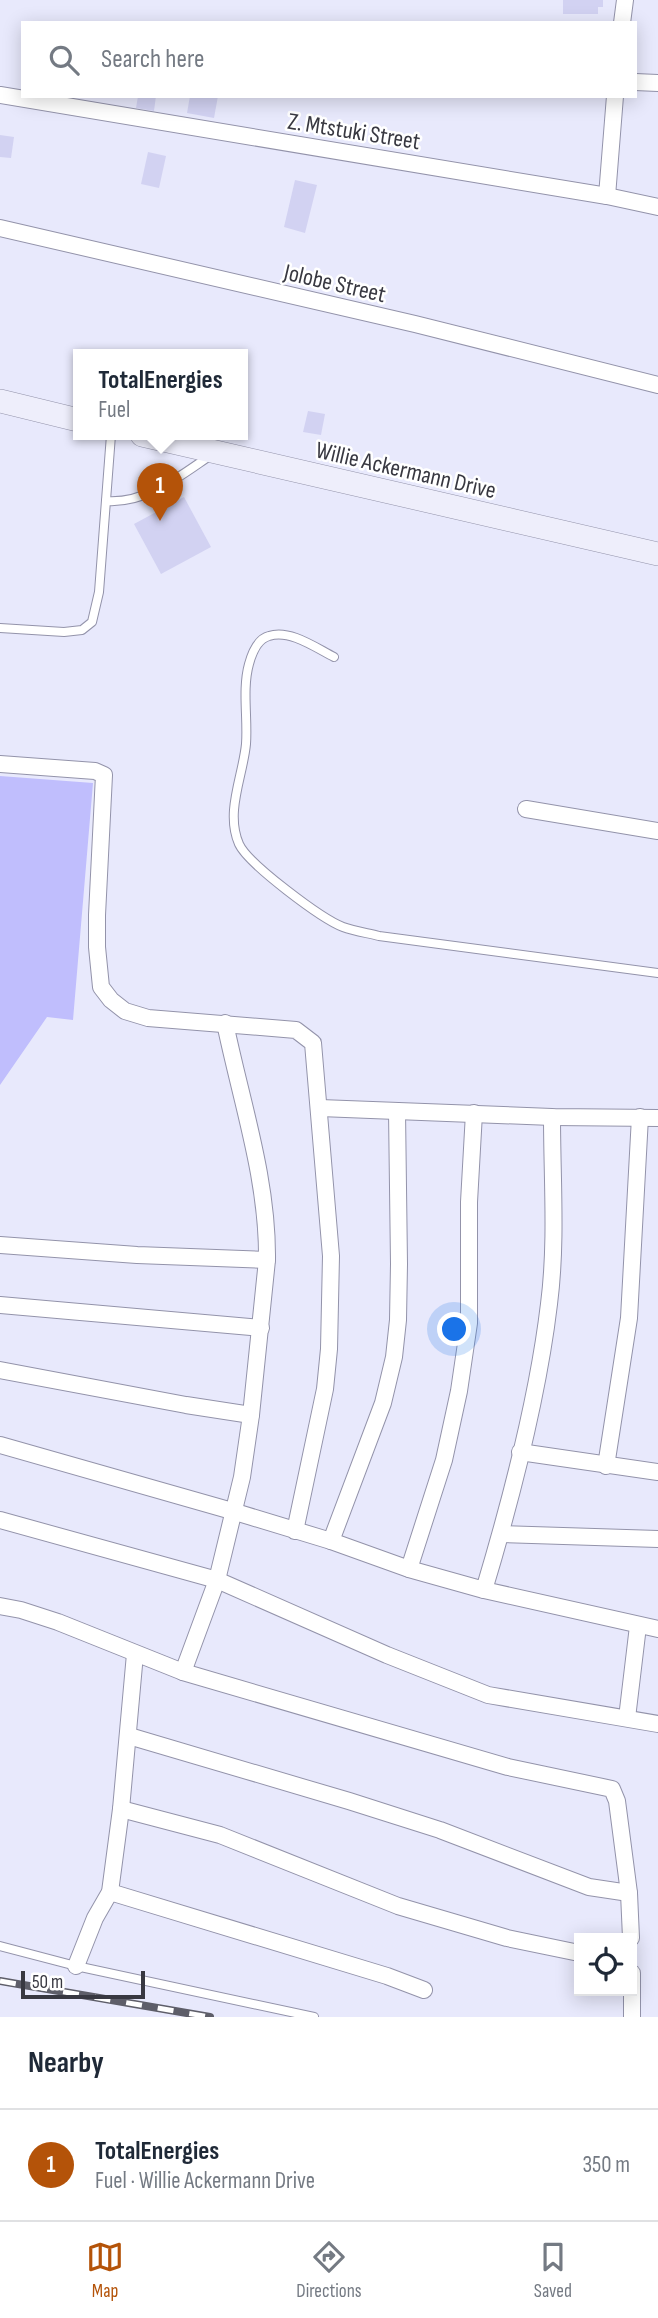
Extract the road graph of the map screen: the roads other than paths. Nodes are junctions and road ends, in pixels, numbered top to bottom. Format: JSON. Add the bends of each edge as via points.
{"nodes":[{"id":1,"x":625,"y":0,"type":"edge"},
{"id":2,"x":622,"y":21,"type":"edge"},
{"id":3,"x":637,"y":82,"type":"edge"},
{"id":4,"x":658,"y":83,"type":"edge"},
{"id":5,"x":0,"y":95,"type":"edge"},
{"id":6,"x":615,"y":98,"type":"edge"},
{"id":7,"x":607,"y":196,"type":"junction"},
{"id":8,"x":658,"y":207,"type":"edge"},
{"id":9,"x":0,"y":228,"type":"edge"},
{"id":10,"x":658,"y":385,"type":"edge"},
{"id":11,"x":0,"y":401,"type":"edge"},
{"id":12,"x":73,"y":419,"type":"edge"},
{"id":13,"x":111,"y":440,"type":"edge"},
{"id":14,"x":162,"y":440,"type":"edge"},
{"id":15,"x":214,"y":453,"type":"junction"},
{"id":16,"x":106,"y":501,"type":"junction"},
{"id":17,"x":658,"y":554,"type":"edge"},
{"id":18,"x":0,"y":628,"type":"edge"},
{"id":19,"x":334,"y":657,"type":"dead end"},
{"id":20,"x":0,"y":764,"type":"edge"},
{"id":21,"x":526,"y":809,"type":"dead end"},
{"id":22,"x":658,"y":831,"type":"edge"},
{"id":23,"x":658,"y":973,"type":"edge"},
{"id":24,"x":225,"y":1023,"type":"junction"},
{"id":25,"x":320,"y":1108,"type":"junction"},
{"id":26,"x":397,"y":1111,"type":"junction"},
{"id":27,"x":474,"y":1113,"type":"junction"},
{"id":28,"x":552,"y":1117,"type":"junction"},
{"id":29,"x":640,"y":1117,"type":"junction"},
{"id":30,"x":658,"y":1118,"type":"edge"},
{"id":31,"x":0,"y":1245,"type":"edge"},
{"id":32,"x":267,"y":1260,"type":"junction"},
{"id":33,"x":0,"y":1305,"type":"edge"},
{"id":34,"x":261,"y":1328,"type":"junction"},
{"id":35,"x":0,"y":1370,"type":"edge"},
{"id":36,"x":251,"y":1415,"type":"junction"},
{"id":37,"x":0,"y":1445,"type":"edge"},
{"id":38,"x":520,"y":1452,"type":"junction"},
{"id":39,"x":606,"y":1466,"type":"junction"},
{"id":40,"x":658,"y":1472,"type":"edge"},
{"id":41,"x":232,"y":1511,"type":"junction"},
{"id":42,"x":0,"y":1520,"type":"edge"},
{"id":43,"x":295,"y":1531,"type":"junction"},
{"id":44,"x":501,"y":1534,"type":"junction"},
{"id":45,"x":658,"y":1539,"type":"edge"},
{"id":46,"x":331,"y":1541,"type":"junction"},
{"id":47,"x":409,"y":1569,"type":"junction"},
{"id":48,"x":217,"y":1580,"type":"junction"},
{"id":49,"x":484,"y":1590,"type":"junction"},
{"id":50,"x":0,"y":1606,"type":"edge"},
{"id":51,"x":638,"y":1626,"type":"junction"},
{"id":52,"x":658,"y":1629,"type":"edge"},
{"id":53,"x":135,"y":1654,"type":"junction"},
{"id":54,"x":183,"y":1672,"type":"junction"},
{"id":55,"x":626,"y":1717,"type":"junction"},
{"id":56,"x":658,"y":1724,"type":"edge"},
{"id":57,"x":128,"y":1736,"type":"junction"},
{"id":58,"x":121,"y":1809,"type":"junction"},
{"id":59,"x":110,"y":1892,"type":"junction"},
{"id":60,"x":629,"y":1893,"type":"junction"},
{"id":61,"x":631,"y":1933,"type":"edge"},
{"id":62,"x":0,"y":1946,"type":"edge"},
{"id":63,"x":574,"y":1952,"type":"edge"},
{"id":64,"x":76,"y":1966,"type":"junction"},
{"id":65,"x":424,"y":1990,"type":"dead end"},
{"id":66,"x":632,"y":1996,"type":"edge"},
{"id":67,"x":314,"y":2017,"type":"edge"},
{"id":68,"x":632,"y":2017,"type":"edge"}],
"edges":[{"from":1,"to":2,"type":"street"},
{"from":3,"to":4,"type":"street"},
{"from":5,"to":7,"type":"street","name":"Z. Mtstuki Street"},
{"from":6,"to":7,"type":"street"},
{"from":7,"to":8,"type":"street","name":"Z. Mtstuki Street"},
{"from":9,"to":10,"type":"street","name":"Jolobe Street"},
{"from":11,"to":12,"type":"street"},
{"from":13,"to":16,"type":"lane"},
{"from":14,"to":15,"type":"street","name":"Willie Ackermann Drive"},
{"from":15,"to":16,"type":"lane","via":[[148,493],[129,501]]},
{"from":15,"to":17,"type":"street","name":"Willie Ackermann Drive"},
{"from":16,"to":18,"type":"lane","via":[[99,592],[92,622],[82,630],[64,632]]},
{"from":19,"to":23,"type":"lane","via":[[282,635],[268,636],[255,645],[248,667],[246,746],[235,824],[239,845],[255,865],[341,926],[379,936]]},
{"from":20,"to":24,"type":"street","via":[[104,773],[97,915],[101,987],[125,1011],[148,1018]]},
{"from":21,"to":22,"type":"street"},
{"from":24,"to":25,"type":"street","via":[[296,1030],[308,1037],[315,1050]]},
{"from":24,"to":32,"type":"street","via":[[261,1189]]},
{"from":25,"to":26,"type":"street"},
{"from":25,"to":43,"type":"street","via":[[331,1256],[329,1349]]},
{"from":26,"to":27,"type":"street"},
{"from":26,"to":46,"type":"street","via":[[399,1264],[394,1357],[383,1403]]},
{"from":27,"to":28,"type":"street"},
{"from":27,"to":47,"type":"street","via":[[468,1323],[459,1391],[444,1460]]},
{"from":28,"to":29,"type":"street"},
{"from":28,"to":38,"type":"street","via":[[549,1303]]},
{"from":29,"to":30,"type":"street"},
{"from":29,"to":39,"type":"street","via":[[629,1318]]},
{"from":31,"to":32,"type":"street"},
{"from":32,"to":34,"type":"street"},
{"from":33,"to":34,"type":"street"},
{"from":34,"to":36,"type":"street"},
{"from":35,"to":36,"type":"street"},
{"from":36,"to":41,"type":"street"},
{"from":37,"to":41,"type":"street"},
{"from":38,"to":39,"type":"street"},
{"from":38,"to":44,"type":"street"},
{"from":39,"to":40,"type":"street"},
{"from":41,"to":43,"type":"street"},
{"from":41,"to":48,"type":"street"},
{"from":42,"to":48,"type":"street"},
{"from":43,"to":46,"type":"street"},
{"from":44,"to":45,"type":"street"},
{"from":44,"to":49,"type":"street"},
{"from":46,"to":47,"type":"street"},
{"from":47,"to":49,"type":"street"},
{"from":48,"to":54,"type":"street"},
{"from":48,"to":55,"type":"street","via":[[488,1695]]},
{"from":49,"to":51,"type":"street"},
{"from":50,"to":53,"type":"street","via":[[58,1622]]},
{"from":51,"to":52,"type":"street"},
{"from":51,"to":55,"type":"street"},
{"from":53,"to":54,"type":"street"},
{"from":53,"to":57,"type":"street"},
{"from":54,"to":60,"type":"street","via":[[508,1767],[608,1787],[617,1801]]},
{"from":55,"to":56,"type":"street"},
{"from":57,"to":58,"type":"street"},
{"from":57,"to":60,"type":"street","via":[[440,1830],[589,1886]]},
{"from":58,"to":59,"type":"street"},
{"from":58,"to":63,"type":"street","via":[[220,1835],[398,1906]]},
{"from":59,"to":64,"type":"street","via":[[94,1918]]},
{"from":59,"to":65,"type":"street"},
{"from":60,"to":61,"type":"street"},
{"from":62,"to":64,"type":"lane"},
{"from":64,"to":67,"type":"lane"},
{"from":66,"to":68,"type":"street"}]}
